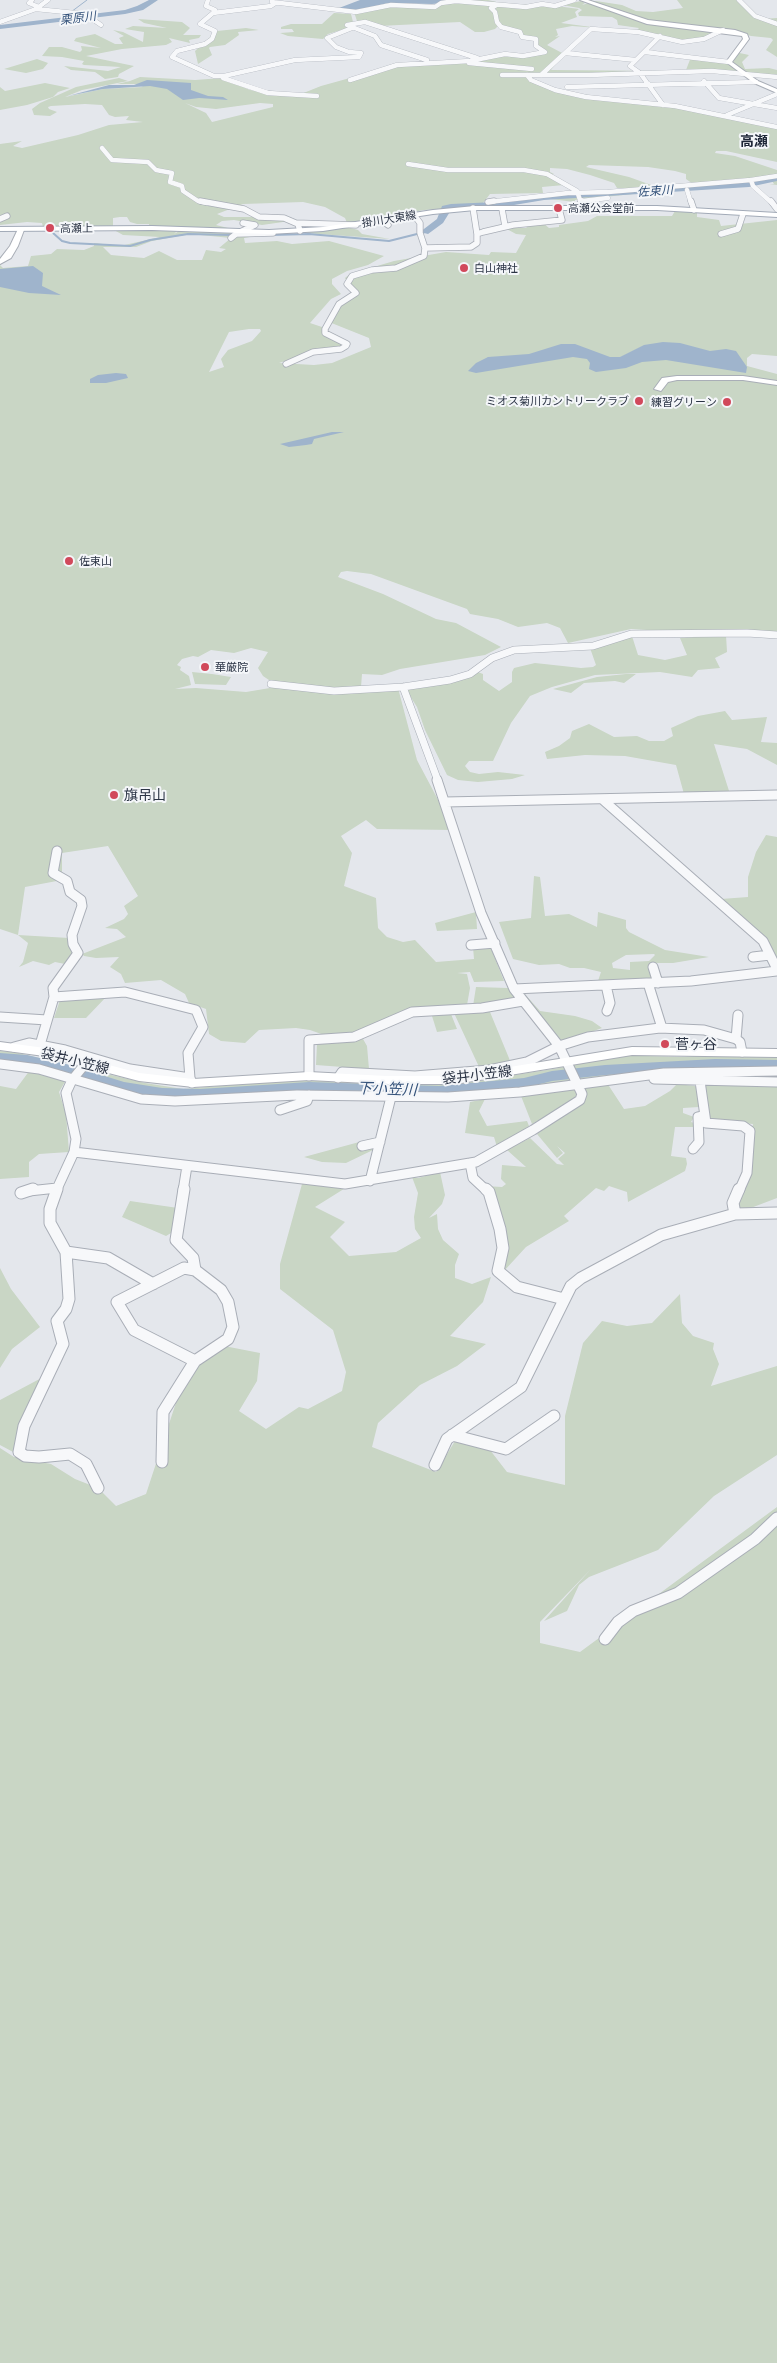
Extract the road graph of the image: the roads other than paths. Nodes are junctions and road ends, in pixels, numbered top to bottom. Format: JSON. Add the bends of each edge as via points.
{"nodes":[{"id":1,"x":32,"y":0,"type":"edge"},
{"id":2,"x":48,"y":0,"type":"edge"},
{"id":3,"x":208,"y":0,"type":"edge"},
{"id":4,"x":574,"y":0,"type":"edge"},
{"id":5,"x":584,"y":0,"type":"edge"},
{"id":6,"x":590,"y":0,"type":"edge"},
{"id":7,"x":739,"y":0,"type":"edge"},
{"id":8,"x":272,"y":1,"type":"edge"},
{"id":9,"x":495,"y":6,"type":"junction"},
{"id":10,"x":37,"y":8,"type":"junction"},
{"id":11,"x":355,"y":12,"type":"junction"},
{"id":12,"x":213,"y":14,"type":"junction"},
{"id":13,"x":0,"y":22,"type":"edge"},
{"id":14,"x":356,"y":22,"type":"junction"},
{"id":15,"x":777,"y":24,"type":"edge"},
{"id":16,"x":101,"y":25,"type":"dead end"},
{"id":17,"x":352,"y":28,"type":"junction"},
{"id":18,"x":723,"y":30,"type":"junction"},
{"id":19,"x":660,"y":36,"type":"junction"},
{"id":20,"x":645,"y":52,"type":"junction"},
{"id":21,"x":565,"y":53,"type":"junction"},
{"id":22,"x":467,"y":55,"type":"junction"},
{"id":23,"x":477,"y":58,"type":"junction"},
{"id":24,"x":636,"y":60,"type":"junction"},
{"id":25,"x":446,"y":62,"type":"junction"},
{"id":26,"x":729,"y":62,"type":"junction"},
{"id":27,"x":544,"y":70,"type":"junction"},
{"id":28,"x":640,"y":73,"type":"junction"},
{"id":29,"x":742,"y":73,"type":"junction"},
{"id":30,"x":696,"y":74,"type":"dead end"},
{"id":31,"x":502,"y":75,"type":"dead end"},
{"id":32,"x":527,"y":75,"type":"junction"},
{"id":33,"x":540,"y":75,"type":"junction"},
{"id":34,"x":224,"y":76,"type":"junction"},
{"id":35,"x":777,"y":77,"type":"edge"},
{"id":36,"x":350,"y":80,"type":"dead end"},
{"id":37,"x":756,"y":82,"type":"junction"},
{"id":38,"x":706,"y":83,"type":"junction"},
{"id":39,"x":648,"y":84,"type":"junction"},
{"id":40,"x":552,"y":88,"type":"junction"},
{"id":41,"x":777,"y":92,"type":"edge"},
{"id":42,"x":317,"y":96,"type":"dead end"},
{"id":43,"x":754,"y":104,"type":"junction"},
{"id":44,"x":663,"y":105,"type":"junction"},
{"id":45,"x":777,"y":108,"type":"edge"},
{"id":46,"x":727,"y":115,"type":"junction"},
{"id":47,"x":777,"y":127,"type":"edge"},
{"id":48,"x":102,"y":148,"type":"dead end"},
{"id":49,"x":408,"y":164,"type":"dead end"},
{"id":50,"x":777,"y":176,"type":"edge"},
{"id":51,"x":752,"y":183,"type":"junction"},
{"id":52,"x":687,"y":190,"type":"junction"},
{"id":53,"x":579,"y":196,"type":"junction"},
{"id":54,"x":488,"y":202,"type":"dead end"},
{"id":55,"x":522,"y":207,"type":"junction"},
{"id":56,"x":473,"y":208,"type":"junction"},
{"id":57,"x":576,"y":208,"type":"junction"},
{"id":58,"x":499,"y":209,"type":"junction"},
{"id":59,"x":559,"y":209,"type":"junction"},
{"id":60,"x":777,"y":209,"type":"edge"},
{"id":61,"x":694,"y":210,"type":"junction"},
{"id":62,"x":743,"y":214,"type":"junction"},
{"id":63,"x":414,"y":215,"type":"junction"},
{"id":64,"x":777,"y":215,"type":"edge"},
{"id":65,"x":7,"y":216,"type":"dead end"},
{"id":66,"x":0,"y":219,"type":"edge"},
{"id":67,"x":243,"y":223,"type":"dead end"},
{"id":68,"x":506,"y":226,"type":"junction"},
{"id":69,"x":298,"y":227,"type":"junction"},
{"id":70,"x":0,"y":229,"type":"edge"},
{"id":71,"x":20,"y":230,"type":"junction"},
{"id":72,"x":477,"y":234,"type":"junction"},
{"id":73,"x":720,"y":234,"type":"dead end"},
{"id":74,"x":235,"y":235,"type":"junction"},
{"id":75,"x":425,"y":248,"type":"junction"},
{"id":76,"x":0,"y":262,"type":"edge"},
{"id":77,"x":286,"y":364,"type":"dead end"},
{"id":78,"x":777,"y":383,"type":"edge"},
{"id":79,"x":658,"y":389,"type":"dead end"},
{"id":80,"x":777,"y":636,"type":"edge"},
{"id":81,"x":271,"y":684,"type":"dead end"},
{"id":82,"x":403,"y":687,"type":"junction"},
{"id":83,"x":777,"y":795,"type":"edge"},
{"id":84,"x":602,"y":799,"type":"junction"},
{"id":85,"x":445,"y":802,"type":"junction"},
{"id":86,"x":57,"y":850,"type":"dead end"},
{"id":87,"x":495,"y":943,"type":"junction"},
{"id":88,"x":471,"y":945,"type":"dead end"},
{"id":89,"x":770,"y":955,"type":"junction"},
{"id":90,"x":753,"y":957,"type":"dead end"},
{"id":91,"x":653,"y":967,"type":"dead end"},
{"id":92,"x":777,"y":970,"type":"edge"},
{"id":93,"x":653,"y":983,"type":"junction"},
{"id":94,"x":606,"y":985,"type":"junction"},
{"id":95,"x":514,"y":989,"type":"junction"},
{"id":96,"x":54,"y":997,"type":"junction"},
{"id":97,"x":523,"y":1001,"type":"junction"},
{"id":98,"x":607,"y":1011,"type":"dead end"},
{"id":99,"x":738,"y":1015,"type":"dead end"},
{"id":100,"x":0,"y":1017,"type":"edge"},
{"id":101,"x":47,"y":1020,"type":"junction"},
{"id":102,"x":662,"y":1028,"type":"junction"},
{"id":103,"x":736,"y":1039,"type":"junction"},
{"id":104,"x":40,"y":1045,"type":"junction"},
{"id":105,"x":0,"y":1046,"type":"edge"},
{"id":106,"x":558,"y":1046,"type":"junction"},
{"id":107,"x":14,"y":1047,"type":"junction"},
{"id":108,"x":742,"y":1052,"type":"junction"},
{"id":109,"x":777,"y":1053,"type":"edge"},
{"id":110,"x":565,"y":1061,"type":"junction"},
{"id":111,"x":86,"y":1063,"type":"junction"},
{"id":112,"x":0,"y":1064,"type":"edge"},
{"id":113,"x":777,"y":1071,"type":"edge"},
{"id":114,"x":651,"y":1074,"type":"junction"},
{"id":115,"x":309,"y":1076,"type":"junction"},
{"id":116,"x":338,"y":1078,"type":"junction"},
{"id":117,"x":72,"y":1080,"type":"junction"},
{"id":118,"x":191,"y":1081,"type":"junction"},
{"id":119,"x":700,"y":1081,"type":"junction"},
{"id":120,"x":777,"y":1082,"type":"edge"},
{"id":121,"x":577,"y":1084,"type":"junction"},
{"id":122,"x":309,"y":1094,"type":"junction"},
{"id":123,"x":391,"y":1096,"type":"junction"},
{"id":124,"x":280,"y":1110,"type":"dead end"},
{"id":125,"x":703,"y":1116,"type":"junction"},
{"id":126,"x":380,"y":1142,"type":"junction"},
{"id":127,"x":362,"y":1146,"type":"dead end"},
{"id":128,"x":693,"y":1149,"type":"dead end"},
{"id":129,"x":74,"y":1152,"type":"junction"},
{"id":130,"x":470,"y":1163,"type":"junction"},
{"id":131,"x":188,"y":1166,"type":"junction"},
{"id":132,"x":370,"y":1181,"type":"junction"},
{"id":133,"x":57,"y":1188,"type":"junction"},
{"id":134,"x":22,"y":1194,"type":"dead end"},
{"id":135,"x":777,"y":1213,"type":"edge"},
{"id":136,"x":735,"y":1214,"type":"junction"},
{"id":137,"x":66,"y":1252,"type":"junction"},
{"id":138,"x":196,"y":1270,"type":"junction"},
{"id":139,"x":153,"y":1284,"type":"junction"},
{"id":140,"x":564,"y":1299,"type":"junction"},
{"id":141,"x":196,"y":1361,"type":"junction"},
{"id":142,"x":554,"y":1416,"type":"dead end"},
{"id":143,"x":452,"y":1435,"type":"junction"},
{"id":144,"x":162,"y":1462,"type":"dead end"},
{"id":145,"x":435,"y":1465,"type":"dead end"},
{"id":146,"x":98,"y":1488,"type":"dead end"},
{"id":147,"x":777,"y":1518,"type":"edge"},
{"id":148,"x":605,"y":1639,"type":"dead end"}],
"edges":[{"from":1,"to":10,"type":"street","via":[[30,3]]},
{"from":2,"to":10,"type":"street"},
{"from":3,"to":12,"type":"street","via":[[206,6],[215,10]]},
{"from":4,"to":9,"type":"street","via":[[555,6]]},
{"from":5,"to":6,"type":"street"},
{"from":5,"to":18,"type":"street","via":[[647,22]]},
{"from":7,"to":15,"type":"street","via":[[755,16]]},
{"from":8,"to":11,"type":"street"},
{"from":8,"to":12,"type":"street","via":[[273,5],[265,7]]},
{"from":9,"to":11,"type":"street","via":[[456,1],[434,8],[391,5]]},
{"from":9,"to":23,"type":"street","via":[[491,8],[501,27],[520,32],[522,37],[536,39],[536,46],[545,52]]},
{"from":10,"to":13,"type":"street"},
{"from":10,"to":16,"type":"street","via":[[88,17]]},
{"from":11,"to":14,"type":"street","via":[[352,18]]},
{"from":12,"to":34,"type":"street","via":[[200,24],[216,31],[212,39],[177,51],[172,57],[214,76]]},
{"from":14,"to":17,"type":"street","via":[[348,25]]},
{"from":14,"to":22,"type":"street"},
{"from":17,"to":22,"type":"street","via":[[375,36],[381,45],[429,61],[472,58]]},
{"from":17,"to":34,"type":"street","via":[[327,38],[336,47],[361,53],[359,57],[295,60]]},
{"from":18,"to":19,"type":"street","via":[[696,41],[678,42]]},
{"from":18,"to":26,"type":"street","via":[[747,37]]},
{"from":19,"to":20,"type":"street"},
{"from":19,"to":21,"type":"street","via":[[591,29]]},
{"from":20,"to":24,"type":"street"},
{"from":20,"to":26,"type":"street"},
{"from":21,"to":24,"type":"street"},
{"from":21,"to":27,"type":"street"},
{"from":22,"to":23,"type":"street"},
{"from":23,"to":25,"type":"street"},
{"from":24,"to":28,"type":"street","via":[[630,66]]},
{"from":25,"to":27,"type":"street"},
{"from":25,"to":36,"type":"street","via":[[390,66]]},
{"from":26,"to":29,"type":"street"},
{"from":27,"to":33,"type":"street"},
{"from":28,"to":29,"type":"street"},
{"from":28,"to":33,"type":"street"},
{"from":28,"to":39,"type":"street"},
{"from":29,"to":35,"type":"street"},
{"from":29,"to":37,"type":"street"},
{"from":30,"to":38,"type":"street"},
{"from":31,"to":32,"type":"street"},
{"from":32,"to":33,"type":"street"},
{"from":32,"to":40,"type":"street","via":[[531,80]]},
{"from":34,"to":42,"type":"street","via":[[268,94]]},
{"from":37,"to":38,"type":"street"},
{"from":37,"to":41,"type":"street"},
{"from":38,"to":39,"type":"street"},
{"from":38,"to":43,"type":"street","via":[[719,98]]},
{"from":39,"to":40,"type":"street"},
{"from":39,"to":44,"type":"street"},
{"from":40,"to":44,"type":"street","via":[[612,101]]},
{"from":41,"to":43,"type":"street"},
{"from":43,"to":45,"type":"street"},
{"from":43,"to":46,"type":"street"},
{"from":44,"to":46,"type":"street"},
{"from":46,"to":47,"type":"street"},
{"from":48,"to":69,"type":"street","via":[[112,160],[148,162],[156,170],[172,173],[170,182],[182,186],[182,191],[198,201],[244,209],[255,216],[284,218]]},
{"from":49,"to":53,"type":"street","via":[[448,170],[545,173],[559,178]]},
{"from":50,"to":51,"type":"street"},
{"from":51,"to":52,"type":"street"},
{"from":51,"to":53,"type":"street"},
{"from":51,"to":60,"type":"street"},
{"from":52,"to":53,"type":"street"},
{"from":52,"to":61,"type":"street"},
{"from":53,"to":54,"type":"street"},
{"from":53,"to":55,"type":"street"},
{"from":53,"to":57,"type":"street"},
{"from":55,"to":58,"type":"main road","name":"掛川大東線"},
{"from":55,"to":59,"type":"main road","name":"掛川大東線"},
{"from":56,"to":58,"type":"main road","name":"掛川大東線"},
{"from":56,"to":63,"type":"main road","name":"掛川大東線"},
{"from":56,"to":72,"type":"street"},
{"from":57,"to":59,"type":"main road","name":"掛川大東線"},
{"from":57,"to":61,"type":"main road","name":"掛川大東線"},
{"from":58,"to":68,"type":"street"},
{"from":59,"to":68,"type":"street","via":[[562,220]]},
{"from":61,"to":62,"type":"main road","name":"掛川大東線"},
{"from":62,"to":64,"type":"main road","name":"掛川大東線"},
{"from":62,"to":73,"type":"street","via":[[738,229]]},
{"from":63,"to":69,"type":"main road","name":"掛川大東線","via":[[385,222]]},
{"from":63,"to":75,"type":"street","via":[[420,223]]},
{"from":65,"to":66,"type":"street"},
{"from":67,"to":74,"type":"street","via":[[255,225]]},
{"from":68,"to":72,"type":"street"},
{"from":69,"to":74,"type":"main road","name":"掛川大東線"},
{"from":70,"to":71,"type":"main road","name":"掛川大東線"},
{"from":71,"to":74,"type":"main road","name":"掛川大東線","via":[[152,228]]},
{"from":71,"to":76,"type":"street","via":[[8,256]]},
{"from":72,"to":75,"type":"street","via":[[477,243],[471,247]]},
{"from":75,"to":77,"type":"street","via":[[424,256],[396,268],[352,276],[347,284],[356,293],[338,304],[325,329],[325,333],[346,346],[313,352]]},
{"from":78,"to":79,"type":"street","via":[[743,378],[677,378],[664,380]]},
{"from":80,"to":82,"type":"street","via":[[631,634],[593,646],[514,650],[492,658],[470,674]]},
{"from":81,"to":82,"type":"street","via":[[334,691]]},
{"from":82,"to":85,"type":"street"},
{"from":83,"to":84,"type":"street"},
{"from":84,"to":85,"type":"street"},
{"from":84,"to":89,"type":"street","via":[[763,941]]},
{"from":85,"to":87,"type":"street"},
{"from":86,"to":96,"type":"street","via":[[53,873],[68,882],[70,892],[81,900],[82,906],[72,935],[78,952],[53,988]]},
{"from":87,"to":88,"type":"street"},
{"from":87,"to":95,"type":"street"},
{"from":89,"to":90,"type":"street"},
{"from":89,"to":92,"type":"street"},
{"from":91,"to":93,"type":"street"},
{"from":92,"to":93,"type":"street","via":[[726,979]]},
{"from":93,"to":94,"type":"street"},
{"from":93,"to":102,"type":"street"},
{"from":94,"to":95,"type":"street"},
{"from":94,"to":98,"type":"street","via":[[610,1003]]},
{"from":95,"to":97,"type":"street"},
{"from":96,"to":101,"type":"street"},
{"from":96,"to":118,"type":"street","via":[[125,992],[196,1010],[203,1027],[188,1053]]},
{"from":97,"to":106,"type":"street"},
{"from":97,"to":115,"type":"street","via":[[482,1008],[412,1012],[354,1037],[309,1040]]},
{"from":99,"to":103,"type":"street"},
{"from":100,"to":101,"type":"street"},
{"from":101,"to":104,"type":"street"},
{"from":102,"to":103,"type":"street","via":[[704,1030]]},
{"from":102,"to":106,"type":"street","via":[[588,1037]]},
{"from":103,"to":108,"type":"street"},
{"from":104,"to":107,"type":"street"},
{"from":104,"to":118,"type":"street"},
{"from":105,"to":107,"type":"main road","name":"袋井小笠線"},
{"from":106,"to":110,"type":"street"},
{"from":106,"to":116,"type":"street","via":[[526,1062],[489,1070],[415,1076],[342,1072]]},
{"from":107,"to":111,"type":"main road","name":"袋井小笠線"},
{"from":108,"to":109,"type":"main road","name":"袋井小笠線"},
{"from":108,"to":110,"type":"main road","name":"袋井小笠線","via":[[632,1051]]},
{"from":110,"to":116,"type":"main road","name":"袋井小笠線","via":[[455,1080]]},
{"from":110,"to":121,"type":"street"},
{"from":111,"to":117,"type":"street"},
{"from":111,"to":118,"type":"main road","name":"袋井小笠線","via":[[171,1083]]},
{"from":112,"to":117,"type":"street","via":[[40,1069]]},
{"from":113,"to":114,"type":"street"},
{"from":114,"to":119,"type":"street","via":[[653,1079]]},
{"from":114,"to":121,"type":"street"},
{"from":115,"to":116,"type":"main road","name":"袋井小笠線"},
{"from":115,"to":118,"type":"main road","name":"袋井小笠線"},
{"from":117,"to":122,"type":"street","via":[[123,1095],[156,1100],[246,1099]]},
{"from":117,"to":129,"type":"street","via":[[66,1093],[76,1139]]},
{"from":119,"to":120,"type":"street"},
{"from":119,"to":125,"type":"street"},
{"from":121,"to":123,"type":"street","via":[[477,1096]]},
{"from":121,"to":130,"type":"street","via":[[582,1094],[580,1100],[533,1130]]},
{"from":122,"to":123,"type":"street"},
{"from":122,"to":124,"type":"street","via":[[307,1101]]},
{"from":123,"to":126,"type":"street"},
{"from":125,"to":128,"type":"street","via":[[698,1117],[698,1142]]},
{"from":125,"to":136,"type":"street","via":[[706,1123],[743,1126],[750,1131],[746,1173],[733,1203]]},
{"from":126,"to":127,"type":"street"},
{"from":126,"to":132,"type":"street"},
{"from":129,"to":131,"type":"street"},
{"from":129,"to":133,"type":"street"},
{"from":130,"to":132,"type":"street"},
{"from":130,"to":140,"type":"street","via":[[473,1178],[489,1192],[500,1229],[503,1248],[498,1271],[517,1287]]},
{"from":131,"to":132,"type":"street","via":[[345,1184]]},
{"from":131,"to":138,"type":"street","via":[[176,1240],[193,1258]]},
{"from":133,"to":134,"type":"street","via":[[34,1188]]},
{"from":133,"to":137,"type":"street","via":[[50,1209],[50,1223]]},
{"from":135,"to":136,"type":"street"},
{"from":136,"to":140,"type":"street","via":[[661,1235],[581,1278],[571,1286]]},
{"from":137,"to":139,"type":"street","via":[[108,1258]]},
{"from":137,"to":146,"type":"street","via":[[69,1300],[57,1321],[63,1344],[24,1426],[19,1452],[39,1457],[70,1454],[86,1464]]},
{"from":138,"to":139,"type":"street","via":[[184,1268]]},
{"from":138,"to":141,"type":"street","via":[[221,1290],[228,1302],[232,1327],[228,1339]]},
{"from":139,"to":141,"type":"street","via":[[117,1302],[134,1330]]},
{"from":140,"to":143,"type":"street","via":[[521,1387]]},
{"from":141,"to":144,"type":"street","via":[[163,1412]]},
{"from":142,"to":143,"type":"street","via":[[506,1449]]},
{"from":143,"to":145,"type":"street"},
{"from":147,"to":148,"type":"street","via":[[755,1539],[678,1593],[633,1611],[618,1622]]}]}
